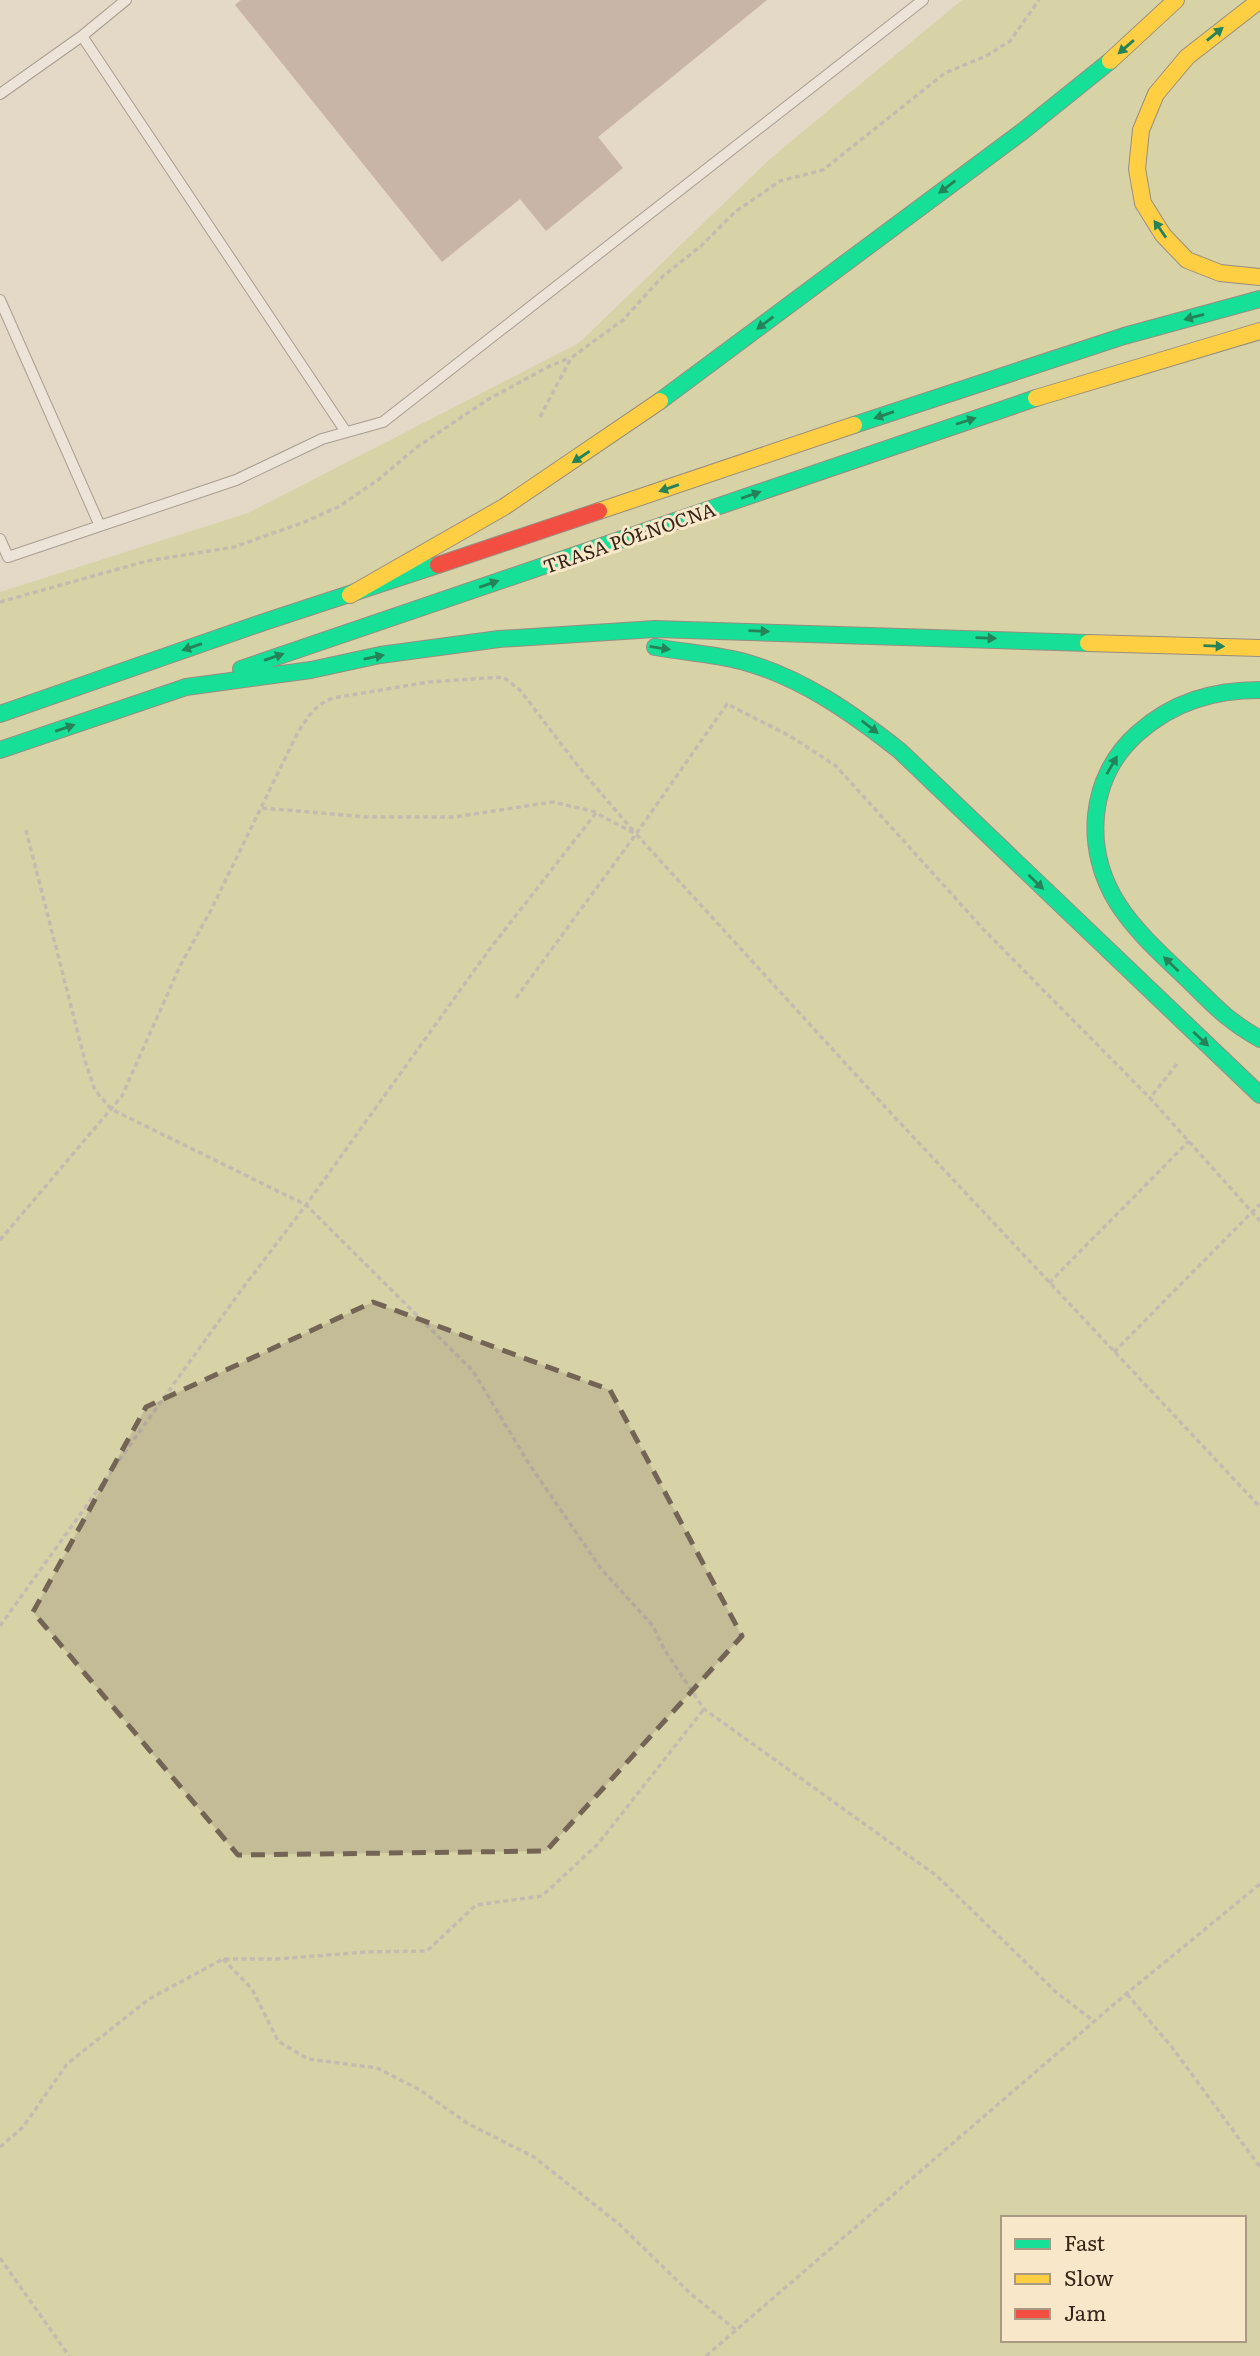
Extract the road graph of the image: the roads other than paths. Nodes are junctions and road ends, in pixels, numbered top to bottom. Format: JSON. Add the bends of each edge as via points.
{"nodes":[{"id":1,"x":126,"y":0,"type":"edge"},
{"id":2,"x":923,"y":0,"type":"edge"},
{"id":3,"x":1176,"y":0,"type":"edge"},
{"id":4,"x":1260,"y":0,"type":"edge"},
{"id":5,"x":82,"y":36,"type":"junction"},
{"id":6,"x":0,"y":94,"type":"edge"},
{"id":7,"x":1260,"y":277,"type":"edge"},
{"id":8,"x":1260,"y":299,"type":"edge"},
{"id":9,"x":0,"y":300,"type":"edge"},
{"id":10,"x":1260,"y":331,"type":"edge"},
{"id":11,"x":345,"y":432,"type":"junction"},
{"id":12,"x":100,"y":526,"type":"junction"},
{"id":13,"x":0,"y":539,"type":"edge"},
{"id":14,"x":4,"y":557,"type":"edge"},
{"id":15,"x":350,"y":596,"type":"junction"},
{"id":16,"x":568,"y":634,"type":"junction"},
{"id":17,"x":1260,"y":648,"type":"edge"},
{"id":18,"x":186,"y":687,"type":"junction"},
{"id":19,"x":1260,"y":690,"type":"edge"},
{"id":20,"x":0,"y":714,"type":"edge"},
{"id":21,"x":0,"y":750,"type":"edge"},
{"id":22,"x":1260,"y":1039,"type":"edge"},
{"id":23,"x":1260,"y":1095,"type":"edge"}],
"edges":[{"from":1,"to":5,"type":"lane"},
{"from":2,"to":11,"type":"lane","via":[[383,422]]},
{"from":3,"to":15,"type":"main road","one_way":true,"via":[[1023,131],[638,418],[505,507]]},
{"from":7,"to":4,"type":"main road","one_way":true,"via":[[1220,273],[1187,260],[1163,235],[1143,203],[1137,169],[1141,130],[1156,94],[1187,57]]},
{"from":5,"to":6,"type":"lane"},
{"from":5,"to":11,"type":"lane"},
{"from":8,"to":15,"type":"main road","name":"TRASA PÓŁNOCNA","one_way":true,"via":[[1020,369]]},
{"from":9,"to":12,"type":"lane"},
{"from":18,"to":10,"type":"main road","name":"TRASA PÓŁNOCNA","one_way":true,"via":[[936,431]]},
{"from":11,"to":12,"type":"lane","via":[[236,480]]},
{"from":12,"to":14,"type":"lane"},
{"from":13,"to":14,"type":"lane"},
{"from":15,"to":20,"type":"main road","name":"TRASA PÓŁNOCNA","one_way":true},
{"from":16,"to":17,"type":"main road","one_way":true,"via":[[668,629]]},
{"from":18,"to":16,"type":"main road","one_way":true,"via":[[311,670],[380,655]]},
{"from":16,"to":23,"type":"main road","one_way":true,"via":[[741,660],[805,686],[850,712],[901,751]]},
{"from":21,"to":18,"type":"main road","name":"TRASA PÓŁNOCNA","one_way":true},
{"from":22,"to":19,"type":"main road","one_way":true,"via":[[1231,1022],[1146,939],[1114,898],[1095,845],[1094,816],[1102,782],[1125,742],[1147,723],[1205,694]]}]}
